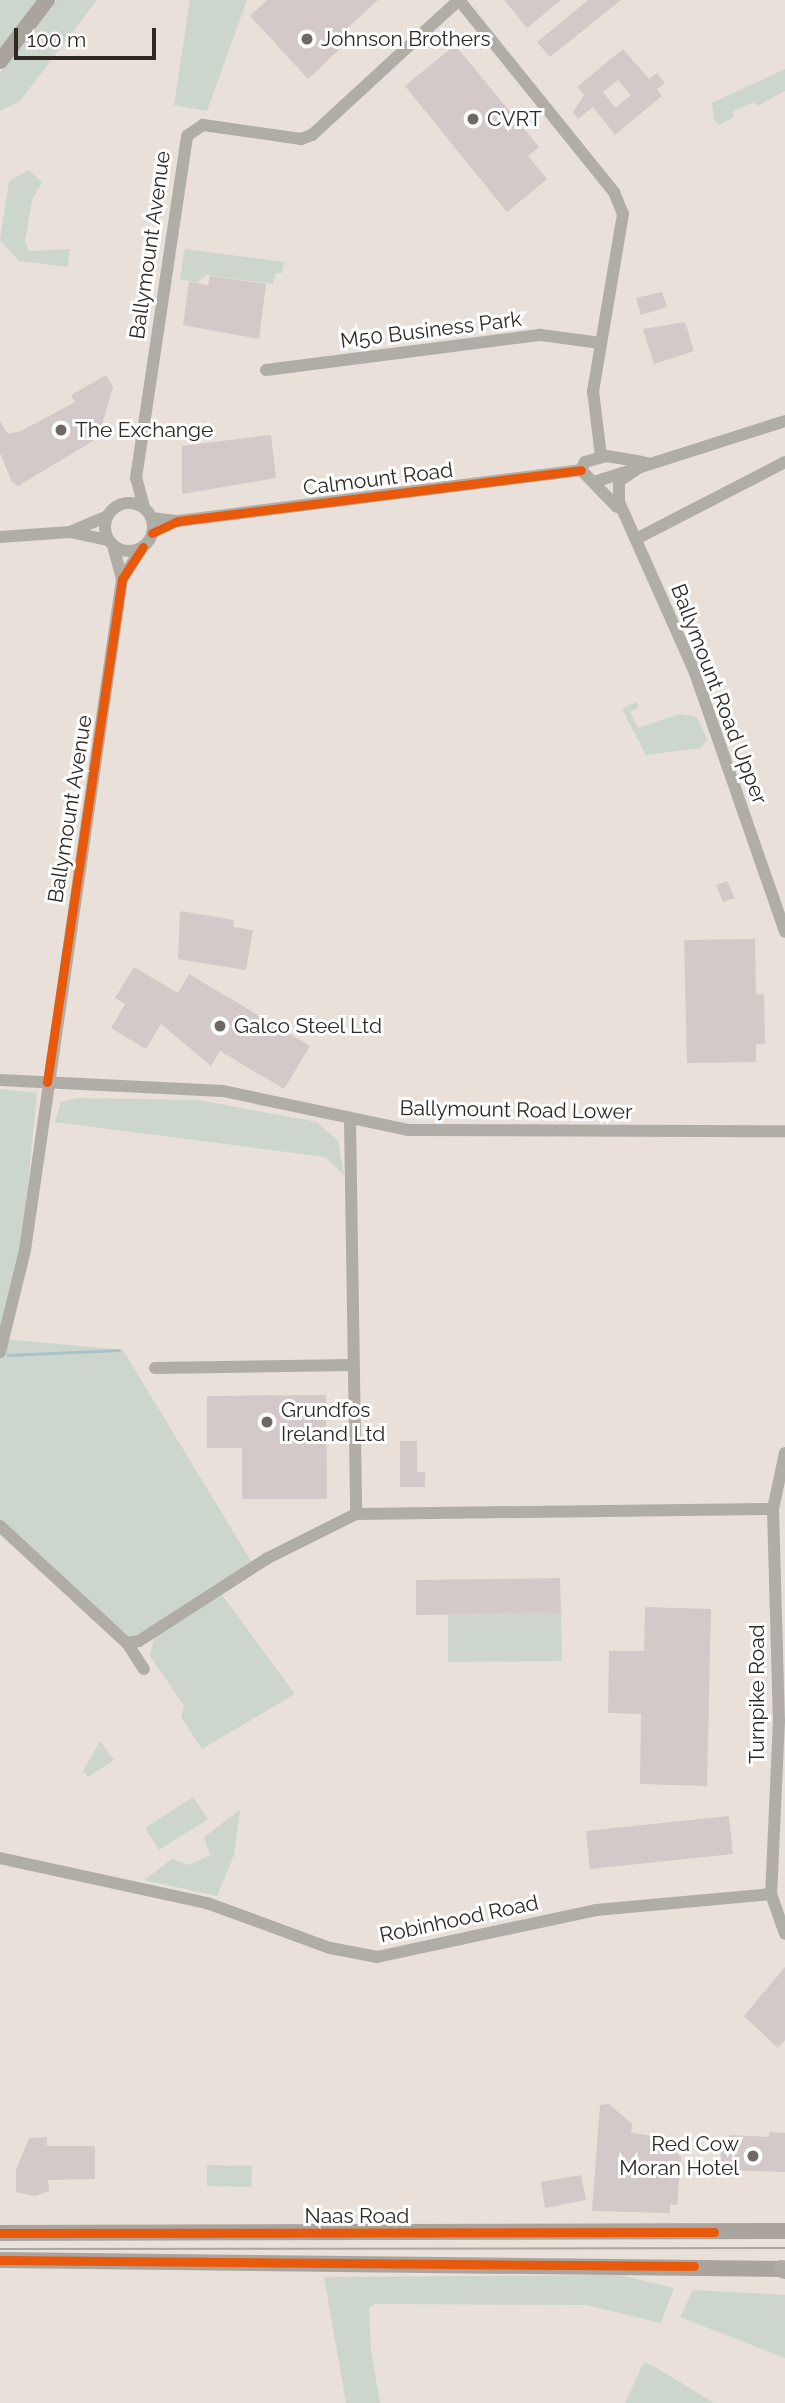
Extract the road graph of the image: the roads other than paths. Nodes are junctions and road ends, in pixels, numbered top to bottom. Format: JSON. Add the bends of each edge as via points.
{"nodes":[{"id":1,"x":47,"y":0,"type":"edge"},
{"id":2,"x":459,"y":0,"type":"edge"},
{"id":3,"x":0,"y":61,"type":"edge"},
{"id":4,"x":600,"y":343,"type":"junction"},
{"id":5,"x":266,"y":370,"type":"dead end"},
{"id":6,"x":785,"y":421,"type":"edge"},
{"id":7,"x":601,"y":456,"type":"junction"},
{"id":8,"x":785,"y":462,"type":"edge"},
{"id":9,"x":646,"y":463,"type":"junction"},
{"id":10,"x":581,"y":470,"type":"junction"},
{"id":11,"x":136,"y":478,"type":"junction"},
{"id":12,"x":597,"y":481,"type":"junction"},
{"id":13,"x":116,"y":506,"type":"junction"},
{"id":14,"x":144,"y":507,"type":"junction"},
{"id":15,"x":622,"y":513,"type":"junction"},
{"id":16,"x":106,"y":517,"type":"junction"},
{"id":17,"x":152,"y":518,"type":"junction"},
{"id":18,"x":178,"y":522,"type":"junction"},
{"id":19,"x":69,"y":532,"type":"junction"},
{"id":20,"x":152,"y":533,"type":"junction"},
{"id":21,"x":0,"y":537,"type":"edge"},
{"id":22,"x":636,"y":539,"type":"junction"},
{"id":23,"x":111,"y":543,"type":"junction"},
{"id":24,"x":143,"y":547,"type":"junction"},
{"id":25,"x":122,"y":579,"type":"junction"},
{"id":26,"x":785,"y":932,"type":"edge"},
{"id":27,"x":0,"y":1080,"type":"edge"},
{"id":28,"x":47,"y":1082,"type":"junction"},
{"id":29,"x":350,"y":1120,"type":"junction"},
{"id":30,"x":785,"y":1131,"type":"edge"},
{"id":31,"x":0,"y":1352,"type":"edge"},
{"id":32,"x":354,"y":1365,"type":"junction"},
{"id":33,"x":155,"y":1368,"type":"dead end"},
{"id":34,"x":785,"y":1453,"type":"edge"},
{"id":35,"x":773,"y":1509,"type":"junction"},
{"id":36,"x":356,"y":1514,"type":"junction"},
{"id":37,"x":0,"y":1526,"type":"edge"},
{"id":38,"x":127,"y":1643,"type":"junction"},
{"id":39,"x":144,"y":1669,"type":"dead end"},
{"id":40,"x":0,"y":1858,"type":"edge"},
{"id":41,"x":771,"y":1894,"type":"junction"},
{"id":42,"x":785,"y":1934,"type":"edge"},
{"id":43,"x":785,"y":2231,"type":"edge"},
{"id":44,"x":0,"y":2233,"type":"edge"},
{"id":45,"x":0,"y":2260,"type":"edge"},
{"id":46,"x":784,"y":2270,"type":"edge"}],
"edges":[{"from":1,"to":3,"type":"main road"},
{"from":2,"to":4,"type":"street","via":[[620,204],[622,235]]},
{"from":2,"to":11,"type":"street","name":"Ballymount Avenue","via":[[312,135],[301,139],[203,125],[187,136]]},
{"from":4,"to":5,"type":"street","name":"M50 Business Park","via":[[541,335]]},
{"from":4,"to":7,"type":"street","via":[[592,411]]},
{"from":6,"to":9,"type":"street"},
{"from":7,"to":9,"type":"street"},
{"from":7,"to":10,"type":"street","via":[[587,459]]},
{"from":8,"to":22,"type":"street"},
{"from":9,"to":12,"type":"street"},
{"from":9,"to":15,"type":"street","name":"Ballymount Road Upper","via":[[616,486]]},
{"from":10,"to":12,"type":"street","name":"Ballymount Road Upper"},
{"from":10,"to":18,"type":"street","name":"Calmount Road"},
{"from":11,"to":13,"type":"street","name":"Ballymount Avenue"},
{"from":11,"to":14,"type":"street","name":"Ballymount Avenue"},
{"from":12,"to":15,"type":"street","name":"Ballymount Road Upper"},
{"from":13,"to":14,"type":"street","via":[[130,502]]},
{"from":13,"to":16,"type":"street"},
{"from":14,"to":17,"type":"street"},
{"from":15,"to":22,"type":"street","name":"Ballymount Road Upper"},
{"from":16,"to":19,"type":"street"},
{"from":16,"to":23,"type":"street"},
{"from":17,"to":18,"type":"street","name":"Calmount Road"},
{"from":17,"to":20,"type":"street"},
{"from":18,"to":20,"type":"street","name":"Calmount Road"},
{"from":19,"to":21,"type":"street"},
{"from":19,"to":23,"type":"street"},
{"from":20,"to":24,"type":"street"},
{"from":22,"to":26,"type":"street","name":"Ballymount Road Upper","via":[[695,673]]},
{"from":23,"to":24,"type":"street","via":[[128,551]]},
{"from":23,"to":25,"type":"street","name":"Ballymount Avenue"},
{"from":24,"to":25,"type":"street","name":"Ballymount Avenue"},
{"from":25,"to":28,"type":"street","name":"Ballymount Avenue"},
{"from":27,"to":28,"type":"street","name":"Ballymount Road Lower"},
{"from":28,"to":29,"type":"street","name":"Ballymount Road Lower","via":[[223,1091]]},
{"from":28,"to":31,"type":"street","name":"Ballymount Avenue","via":[[25,1250]]},
{"from":29,"to":30,"type":"street","name":"Ballymount Road Lower","via":[[447,1131]]},
{"from":29,"to":32,"type":"street"},
{"from":32,"to":33,"type":"street"},
{"from":32,"to":36,"type":"street"},
{"from":34,"to":35,"type":"street","name":"Turnpike Road"},
{"from":35,"to":36,"type":"street"},
{"from":35,"to":41,"type":"street","name":"Turnpike Road","via":[[779,1720]]},
{"from":36,"to":38,"type":"street","via":[[268,1558],[138,1641]]},
{"from":37,"to":38,"type":"street"},
{"from":38,"to":39,"type":"street"},
{"from":40,"to":41,"type":"street","name":"Robinhood Road","via":[[207,1903],[330,1948],[377,1957],[596,1910]]},
{"from":41,"to":42,"type":"street","name":"Turnpike Road"},
{"from":43,"to":44,"type":"main road","name":"Naas Road"},
{"from":45,"to":46,"type":"main road"}]}
